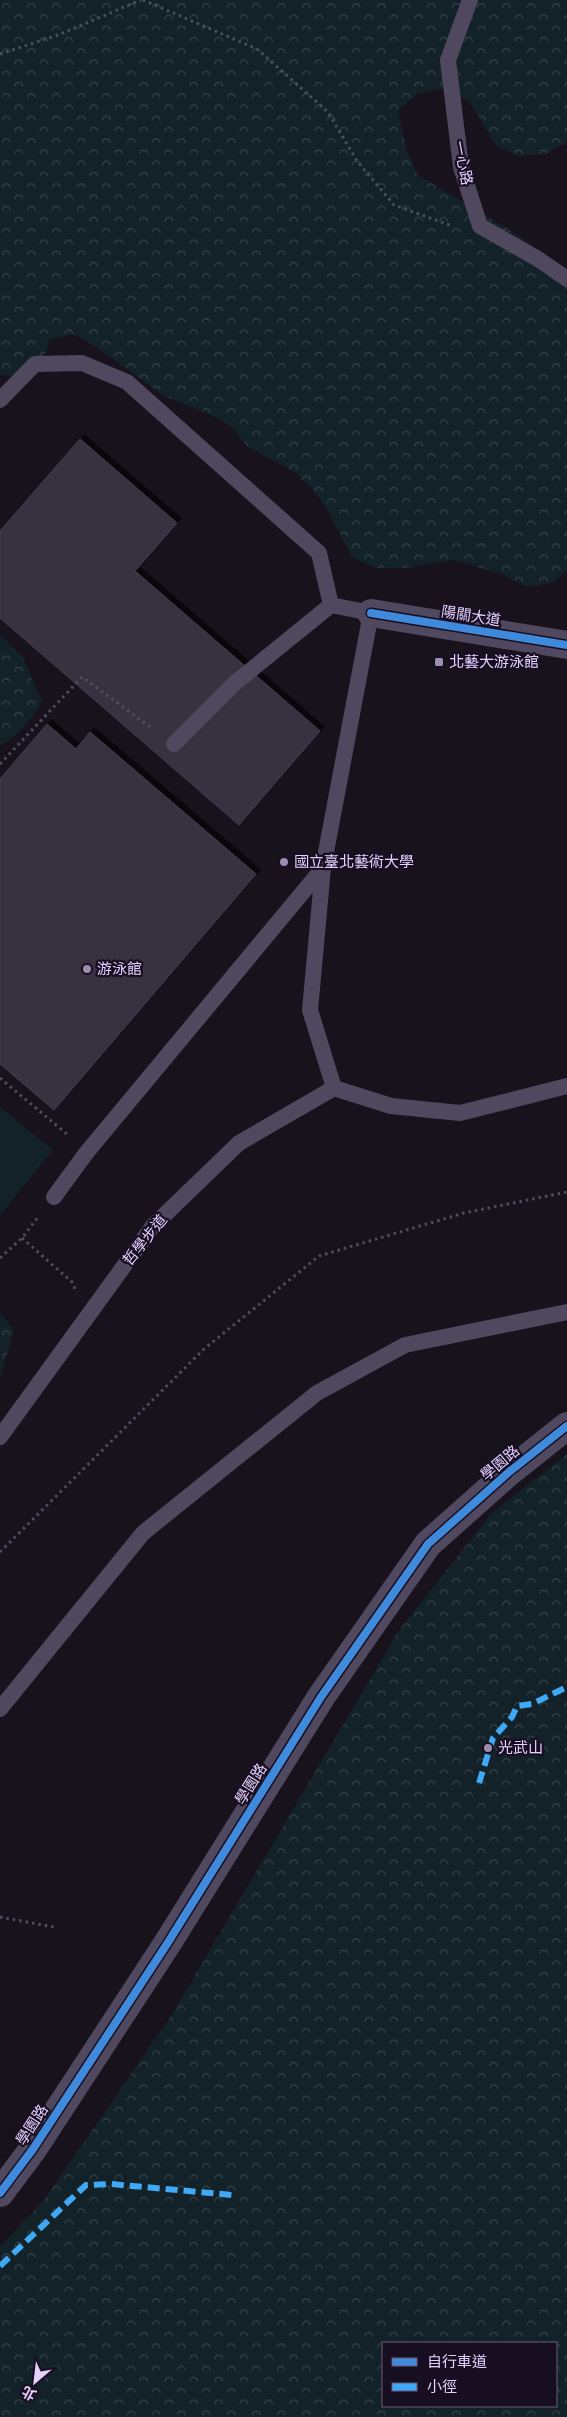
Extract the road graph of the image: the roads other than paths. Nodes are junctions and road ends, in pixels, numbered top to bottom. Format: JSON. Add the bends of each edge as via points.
{"nodes":[{"id":1,"x":470,"y":0,"type":"edge"},
{"id":2,"x":567,"y":279,"type":"edge"},
{"id":3,"x":0,"y":400,"type":"edge"},
{"id":4,"x":331,"y":605,"type":"junction"},
{"id":5,"x":371,"y":613,"type":"junction"},
{"id":6,"x":567,"y":645,"type":"edge"},
{"id":7,"x":174,"y":744,"type":"road end"},
{"id":8,"x":323,"y":868,"type":"junction"},
{"id":9,"x":567,"y":1086,"type":"edge"},
{"id":10,"x":334,"y":1088,"type":"junction"},
{"id":11,"x":54,"y":1197,"type":"dead end"},
{"id":12,"x":567,"y":1312,"type":"edge"},
{"id":13,"x":567,"y":1426,"type":"edge"},
{"id":14,"x":0,"y":1437,"type":"edge"},
{"id":15,"x":0,"y":1709,"type":"edge"},
{"id":16,"x":0,"y":2193,"type":"edge"}],
"edges":[{"from":1,"to":2,"type":"lane","name":"一心路","via":[[448,60],[461,168],[480,226]]},
{"from":3,"to":4,"type":"lane","via":[[36,364],[82,363],[127,382],[319,553]]},
{"from":4,"to":5,"type":"lane"},
{"from":4,"to":7,"type":"lane","via":[[235,683]]},
{"from":5,"to":6,"type":"street","name":"陽關大道"},
{"from":5,"to":8,"type":"lane"},
{"from":8,"to":10,"type":"lane","via":[[310,1010]]},
{"from":8,"to":11,"type":"lane","via":[[87,1152]]},
{"from":9,"to":10,"type":"lane","via":[[460,1113],[391,1106]]},
{"from":10,"to":14,"type":"lane","name":"哲學步道","via":[[239,1143],[153,1226]]},
{"from":12,"to":15,"type":"lane","via":[[405,1344],[317,1393],[143,1533]]},
{"from":13,"to":16,"type":"street","name":"學園路","via":[[428,1544],[321,1698],[167,1944],[33,2149]]}]}
